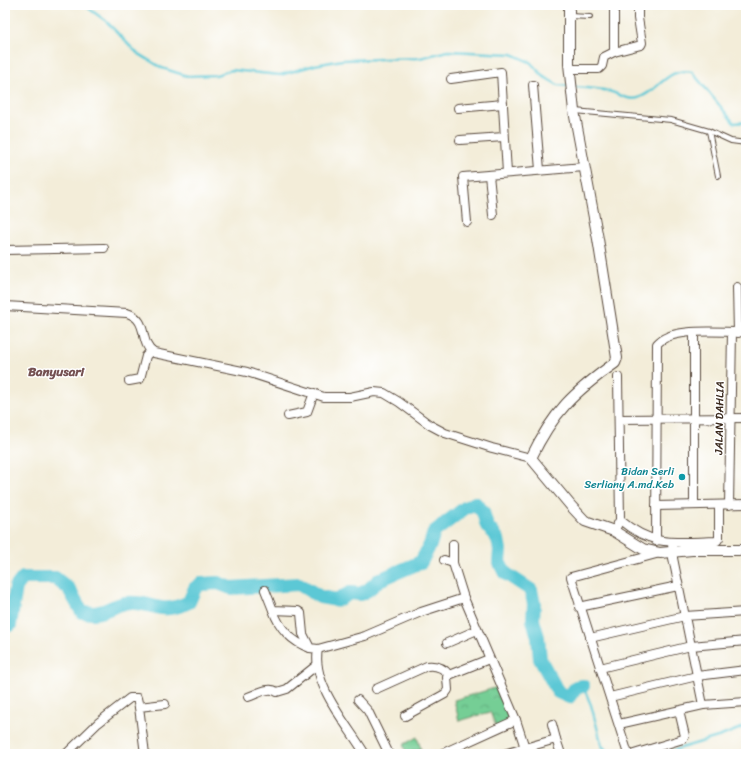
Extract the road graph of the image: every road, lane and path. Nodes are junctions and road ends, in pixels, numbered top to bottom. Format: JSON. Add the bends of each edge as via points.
{"nodes":[{"id":1,"x":569,"y":5,"type":"edge"},
{"id":2,"x":614,"y":5,"type":"edge"},
{"id":3,"x":638,"y":5,"type":"edge"},
{"id":4,"x":569,"y":16,"type":"junction"},
{"id":5,"x":590,"y":17,"type":"dead end"},
{"id":6,"x":614,"y":52,"type":"junction"},
{"id":7,"x":569,"y":69,"type":"junction"},
{"id":8,"x":451,"y":79,"type":"dead end"},
{"id":9,"x":533,"y":85,"type":"dead end"},
{"id":10,"x":503,"y":104,"type":"junction"},
{"id":11,"x":458,"y":108,"type":"dead end"},
{"id":12,"x":574,"y":111,"type":"junction"},
{"id":13,"x":708,"y":131,"type":"junction"},
{"id":14,"x":504,"y":137,"type":"junction"},
{"id":15,"x":460,"y":140,"type":"dead end"},
{"id":16,"x":746,"y":144,"type":"edge"},
{"id":17,"x":584,"y":167,"type":"junction"},
{"id":18,"x":540,"y":170,"type":"junction"},
{"id":19,"x":507,"y":173,"type":"junction"},
{"id":20,"x":489,"y":175,"type":"junction"},
{"id":21,"x":718,"y":176,"type":"dead end"},
{"id":22,"x":493,"y":215,"type":"dead end"},
{"id":23,"x":467,"y":222,"type":"dead end"},
{"id":24,"x":104,"y":248,"type":"dead end"},
{"id":25,"x":5,"y":250,"type":"edge"},
{"id":26,"x":737,"y":287,"type":"dead end"},
{"id":27,"x":5,"y":306,"type":"edge"},
{"id":28,"x":739,"y":332,"type":"edge"},
{"id":29,"x":694,"y":333,"type":"junction"},
{"id":30,"x":151,"y":352,"type":"junction"},
{"id":31,"x":618,"y":376,"type":"dead end"},
{"id":32,"x":130,"y":381,"type":"dead end"},
{"id":33,"x":314,"y":394,"type":"junction"},
{"id":34,"x":288,"y":416,"type":"dead end"},
{"id":35,"x":657,"y":418,"type":"junction"},
{"id":36,"x":694,"y":418,"type":"junction"},
{"id":37,"x":729,"y":418,"type":"junction"},
{"id":38,"x":746,"y":418,"type":"edge"},
{"id":39,"x":619,"y":419,"type":"junction"},
{"id":40,"x":531,"y":458,"type":"junction"},
{"id":41,"x":746,"y":504,"type":"edge"},
{"id":42,"x":694,"y":505,"type":"junction"},
{"id":43,"x":720,"y":505,"type":"junction"},
{"id":44,"x":729,"y":505,"type":"junction"},
{"id":45,"x":656,"y":506,"type":"junction"},
{"id":46,"x":620,"y":520,"type":"junction"},
{"id":47,"x":614,"y":531,"type":"junction"},
{"id":48,"x":656,"y":541,"type":"junction"},
{"id":49,"x":453,"y":544,"type":"dead end"},
{"id":50,"x":672,"y":547,"type":"junction"},
{"id":51,"x":746,"y":550,"type":"edge"},
{"id":52,"x":660,"y":553,"type":"junction"},
{"id":53,"x":444,"y":560,"type":"dead end"},
{"id":54,"x":453,"y":563,"type":"junction"},
{"id":55,"x":678,"y":586,"type":"junction"},
{"id":56,"x":265,"y":590,"type":"dead end"},
{"id":57,"x":464,"y":598,"type":"junction"},
{"id":58,"x":579,"y":607,"type":"junction"},
{"id":59,"x":273,"y":610,"type":"junction"},
{"id":60,"x":746,"y":612,"type":"edge"},
{"id":61,"x":685,"y":616,"type":"junction"},
{"id":62,"x":477,"y":630,"type":"junction"},
{"id":63,"x":590,"y":638,"type":"junction"},
{"id":64,"x":746,"y":641,"type":"edge"},
{"id":65,"x":447,"y":643,"type":"dead end"},
{"id":66,"x":691,"y":646,"type":"junction"},
{"id":67,"x":314,"y":648,"type":"junction"},
{"id":68,"x":489,"y":659,"type":"junction"},
{"id":69,"x":317,"y":664,"type":"junction"},
{"id":70,"x":600,"y":668,"type":"junction"},
{"id":71,"x":746,"y":670,"type":"edge"},
{"id":72,"x":449,"y":675,"type":"junction"},
{"id":73,"x":697,"y":676,"type":"junction"},
{"id":74,"x":376,"y":689,"type":"dead end"},
{"id":75,"x":248,"y":697,"type":"dead end"},
{"id":76,"x":610,"y":697,"type":"junction"},
{"id":77,"x":358,"y":700,"type":"dead end"},
{"id":78,"x":746,"y":702,"type":"edge"},
{"id":79,"x":165,"y":704,"type":"dead end"},
{"id":80,"x":703,"y":705,"type":"junction"},
{"id":81,"x":139,"y":707,"type":"junction"},
{"id":82,"x":679,"y":711,"type":"junction"},
{"id":83,"x":405,"y":716,"type":"dead end"},
{"id":84,"x":516,"y":720,"type":"junction"},
{"id":85,"x":552,"y":724,"type":"dead end"},
{"id":86,"x":619,"y":724,"type":"junction"},
{"id":87,"x":556,"y":738,"type":"junction"},
{"id":88,"x":526,"y":751,"type":"edge"},
{"id":89,"x":66,"y":754,"type":"edge"},
{"id":90,"x":145,"y":754,"type":"edge"},
{"id":91,"x":365,"y":754,"type":"edge"},
{"id":92,"x":389,"y":754,"type":"edge"},
{"id":93,"x":441,"y":754,"type":"edge"},
{"id":94,"x":504,"y":754,"type":"edge"},
{"id":95,"x":561,"y":754,"type":"edge"},
{"id":96,"x":628,"y":754,"type":"edge"},
{"id":97,"x":634,"y":754,"type":"edge"}],
"edges":[{"from":1,"to":4,"type":"street"},
{"from":2,"to":6,"type":"street"},
{"from":3,"to":6,"type":"street","via":[[641,45]]},
{"from":4,"to":5,"type":"lane"},
{"from":4,"to":7,"type":"street"},
{"from":6,"to":7,"type":"street","via":[[604,57],[599,69]]},
{"from":7,"to":12,"type":"street"},
{"from":8,"to":10,"type":"street","via":[[501,72]]},
{"from":9,"to":18,"type":"street"},
{"from":10,"to":11,"type":"street"},
{"from":10,"to":14,"type":"street"},
{"from":12,"to":13,"type":"lane","via":[[657,117]]},
{"from":12,"to":17,"type":"street"},
{"from":13,"to":16,"type":"lane","via":[[731,141]]},
{"from":13,"to":21,"type":"lane"},
{"from":14,"to":15,"type":"street"},
{"from":14,"to":19,"type":"street"},
{"from":17,"to":18,"type":"street"},
{"from":17,"to":40,"type":"street","via":[[617,358],[615,363],[573,395],[543,434]]},
{"from":18,"to":19,"type":"street"},
{"from":19,"to":20,"type":"street"},
{"from":20,"to":22,"type":"street"},
{"from":20,"to":23,"type":"street","via":[[463,177]]},
{"from":24,"to":25,"type":"street"},
{"from":26,"to":28,"type":"street","name":"JALAN DAHLIA"},
{"from":27,"to":30,"type":"street","via":[[133,315],[140,321]]},
{"from":28,"to":29,"type":"street"},
{"from":28,"to":37,"type":"street","name":"JALAN DAHLIA"},
{"from":29,"to":35,"type":"street","via":[[672,334],[657,344]]},
{"from":29,"to":36,"type":"street"},
{"from":30,"to":32,"type":"street","via":[[146,356],[140,379]]},
{"from":30,"to":33,"type":"street","via":[[247,372]]},
{"from":31,"to":39,"type":"street"},
{"from":33,"to":34,"type":"street","via":[[307,412]]},
{"from":33,"to":40,"type":"street","via":[[339,398],[374,392],[384,393],[445,433]]},
{"from":35,"to":36,"type":"street"},
{"from":35,"to":39,"type":"street"},
{"from":35,"to":45,"type":"street"},
{"from":36,"to":37,"type":"street"},
{"from":36,"to":42,"type":"street"},
{"from":37,"to":38,"type":"street"},
{"from":37,"to":44,"type":"street","name":"JALAN DAHLIA"},
{"from":39,"to":46,"type":"street"},
{"from":40,"to":47,"type":"street","via":[[578,515],[592,524]]},
{"from":41,"to":44,"type":"street"},
{"from":42,"to":43,"type":"street"},
{"from":42,"to":45,"type":"street"},
{"from":43,"to":44,"type":"street"},
{"from":43,"to":50,"type":"street","via":[[718,540]]},
{"from":45,"to":48,"type":"street"},
{"from":46,"to":47,"type":"street"},
{"from":46,"to":48,"type":"street","via":[[636,532]]},
{"from":47,"to":52,"type":"street","via":[[643,549]]},
{"from":48,"to":50,"type":"street"},
{"from":49,"to":54,"type":"street"},
{"from":50,"to":51,"type":"street"},
{"from":50,"to":52,"type":"street"},
{"from":50,"to":55,"type":"street"},
{"from":52,"to":58,"type":"street","via":[[571,576]]},
{"from":53,"to":54,"type":"street"},
{"from":54,"to":57,"type":"street"},
{"from":55,"to":58,"type":"street"},
{"from":55,"to":61,"type":"street"},
{"from":56,"to":59,"type":"street"},
{"from":57,"to":62,"type":"street"},
{"from":57,"to":67,"type":"street","via":[[421,612],[365,636]]},
{"from":58,"to":63,"type":"street"},
{"from":59,"to":67,"type":"street","via":[[279,624],[296,642]]},
{"from":59,"to":67,"type":"street","via":[[301,613],[303,634]]},
{"from":60,"to":61,"type":"street"},
{"from":61,"to":63,"type":"street"},
{"from":61,"to":66,"type":"street"},
{"from":62,"to":65,"type":"street"},
{"from":62,"to":68,"type":"street"},
{"from":63,"to":70,"type":"street"},
{"from":64,"to":66,"type":"street"},
{"from":66,"to":70,"type":"street"},
{"from":66,"to":73,"type":"street"},
{"from":67,"to":69,"type":"street"},
{"from":68,"to":72,"type":"street"},
{"from":68,"to":84,"type":"street"},
{"from":69,"to":75,"type":"street","via":[[288,689],[277,692],[273,689],[267,690]]},
{"from":69,"to":91,"type":"street","via":[[328,696]]},
{"from":70,"to":76,"type":"street"},
{"from":71,"to":73,"type":"street"},
{"from":72,"to":74,"type":"street","via":[[445,670],[427,666]]},
{"from":72,"to":83,"type":"street","via":[[448,690],[445,694]]},
{"from":73,"to":76,"type":"street"},
{"from":73,"to":80,"type":"street"},
{"from":76,"to":86,"type":"street"},
{"from":77,"to":92,"type":"street","via":[[368,711]]},
{"from":78,"to":80,"type":"street"},
{"from":79,"to":81,"type":"street"},
{"from":80,"to":82,"type":"street"},
{"from":81,"to":89,"type":"street","via":[[137,698],[130,698],[98,723]]},
{"from":81,"to":90,"type":"street"},
{"from":82,"to":86,"type":"street"},
{"from":82,"to":97,"type":"street","via":[[685,736],[683,739]]},
{"from":84,"to":88,"type":"street"},
{"from":84,"to":93,"type":"street"},
{"from":85,"to":87,"type":"street"},
{"from":86,"to":96,"type":"street"},
{"from":87,"to":88,"type":"street"},
{"from":87,"to":95,"type":"street"},
{"from":88,"to":94,"type":"street"}]}
